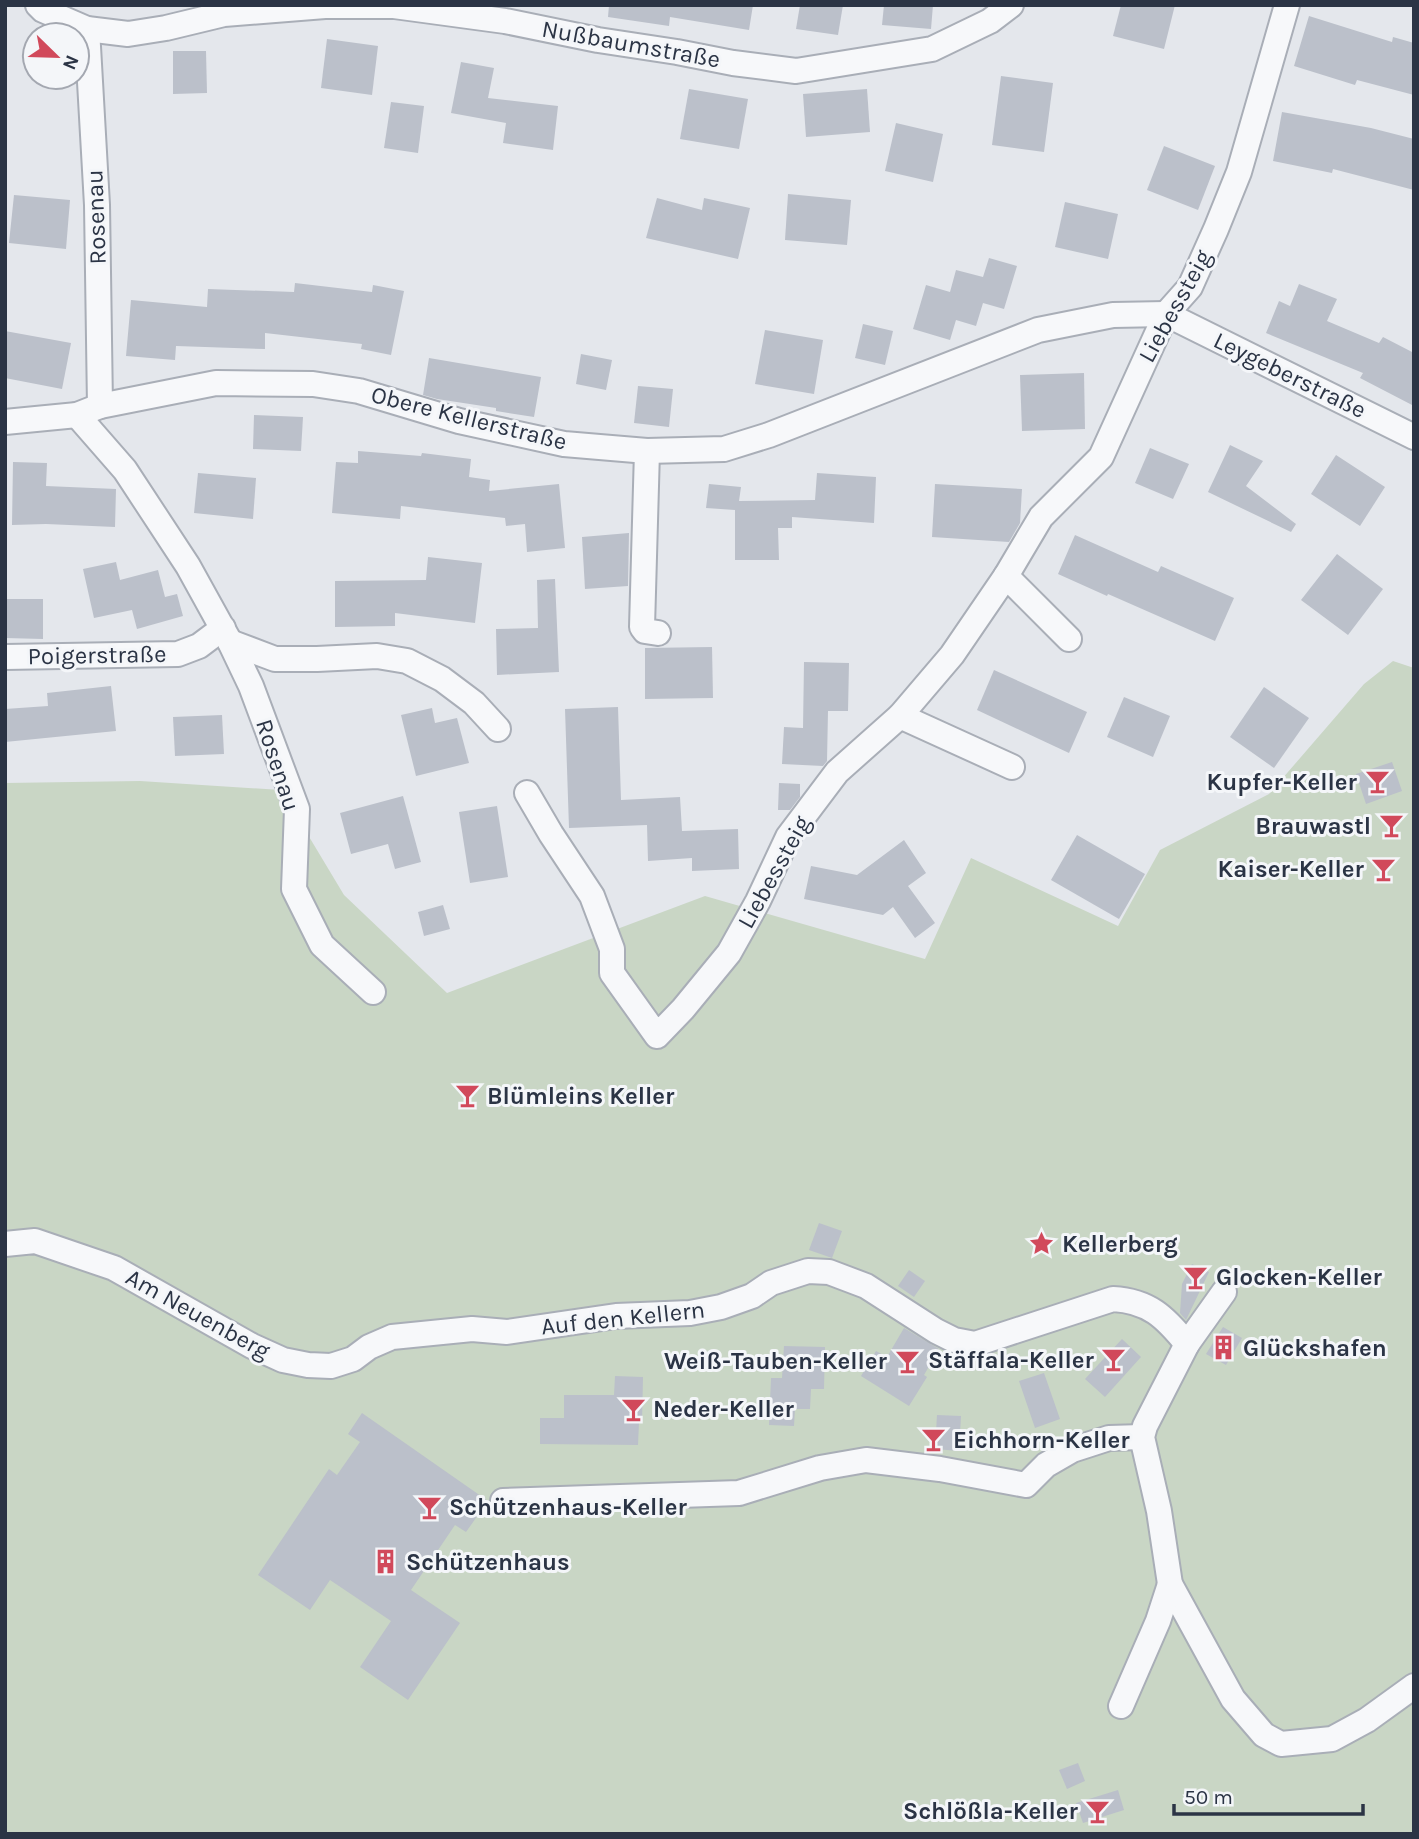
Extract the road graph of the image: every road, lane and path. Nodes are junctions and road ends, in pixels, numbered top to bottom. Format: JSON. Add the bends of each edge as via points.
{"nodes":[{"id":1,"x":38,"y":5,"type":"edge"},
{"id":2,"x":1011,"y":5,"type":"edge"},
{"id":3,"x":1286,"y":5,"type":"edge"},
{"id":4,"x":69,"y":21,"type":"edge"},
{"id":5,"x":91,"y":29,"type":"edge"},
{"id":6,"x":91,"y":91,"type":"edge"},
{"id":7,"x":1166,"y":314,"type":"junction"},
{"id":8,"x":89,"y":411,"type":"junction"},
{"id":9,"x":5,"y":422,"type":"edge"},
{"id":10,"x":1414,"y":437,"type":"edge"},
{"id":11,"x":647,"y":451,"type":"junction"},
{"id":12,"x":1006,"y":576,"type":"junction"},
{"id":13,"x":658,"y":633,"type":"dead end"},
{"id":14,"x":227,"y":635,"type":"junction"},
{"id":15,"x":1069,"y":639,"type":"dead end"},
{"id":16,"x":5,"y":657,"type":"edge"},
{"id":17,"x":900,"y":716,"type":"junction"},
{"id":18,"x":498,"y":729,"type":"dead end"},
{"id":19,"x":1012,"y":767,"type":"dead end"},
{"id":20,"x":527,"y":793,"type":"dead end"},
{"id":21,"x":373,"y":992,"type":"dead end"},
{"id":22,"x":5,"y":1244,"type":"edge"},
{"id":23,"x":1224,"y":1292,"type":"dead end"},
{"id":24,"x":472,"y":1329,"type":"joint"},
{"id":25,"x":1187,"y":1344,"type":"junction"},
{"id":26,"x":1142,"y":1437,"type":"junction"},
{"id":27,"x":503,"y":1501,"type":"dead end"},
{"id":28,"x":1170,"y":1584,"type":"junction"},
{"id":29,"x":1414,"y":1686,"type":"edge"},
{"id":30,"x":1121,"y":1706,"type":"dead end"}],
"edges":[{"from":1,"to":4,"type":"street","name":"Nußbaumstraße"},
{"from":2,"to":5,"type":"street","name":"Nußbaumstraße","via":[[932,49],[796,71],[394,6],[224,14],[128,34]]},
{"from":3,"to":7,"type":"street","name":"Liebessteig","via":[[1239,172],[1190,287]]},
{"from":6,"to":8,"type":"street","name":"Rosenau","via":[[97,205]]},
{"from":7,"to":10,"type":"street","name":"Leygeberstraße"},
{"from":7,"to":11,"type":"street","name":"Obere Kellerstraße","via":[[1113,315],[1038,330],[724,449]]},
{"from":7,"to":12,"type":"street","name":"Liebessteig","via":[[1101,457],[1041,517]]},
{"from":8,"to":9,"type":"street","name":"Obere Kellerstraße"},
{"from":8,"to":11,"type":"street","name":"Obere Kellerstraße","via":[[216,383],[313,384],[359,391],[460,421],[553,441]]},
{"from":8,"to":14,"type":"street","name":"Rosenau"},
{"from":11,"to":13,"type":"street","via":[[642,627]]},
{"from":12,"to":15,"type":"street"},
{"from":12,"to":17,"type":"street","name":"Liebessteig","via":[[952,655]]},
{"from":14,"to":16,"type":"street","name":"Poigerstraße","via":[[178,654]]},
{"from":14,"to":18,"type":"street","via":[[275,659],[377,656],[407,661],[442,678]]},
{"from":14,"to":21,"type":"street","name":"Rosenau","via":[[297,809],[294,889],[322,944]]},
{"from":17,"to":19,"type":"street"},
{"from":17,"to":20,"type":"street","name":"Liebessteig","via":[[837,772],[788,837],[729,953],[657,1036],[612,973],[612,949],[592,896]]},
{"from":22,"to":24,"type":"street","name":"Am Neuenberg","via":[[35,1241],[114,1268],[252,1346],[308,1365],[331,1366],[353,1359],[392,1337]]},
{"from":23,"to":25,"type":"street"},
{"from":24,"to":25,"type":"street","name":"Auf den Kellern","via":[[507,1332],[616,1316],[690,1313],[752,1296],[771,1283],[808,1271],[829,1272],[866,1286],[954,1340],[975,1344],[1113,1299],[1142,1305],[1167,1319]]},
{"from":25,"to":26,"type":"street"},
{"from":26,"to":27,"type":"street","via":[[1109,1438],[1072,1450],[1046,1465],[1026,1485],[866,1460],[820,1468],[739,1493]]},
{"from":26,"to":28,"type":"street"},
{"from":28,"to":29,"type":"street","via":[[1233,1699],[1264,1735],[1281,1744],[1332,1739]]},
{"from":28,"to":30,"type":"street"}]}
